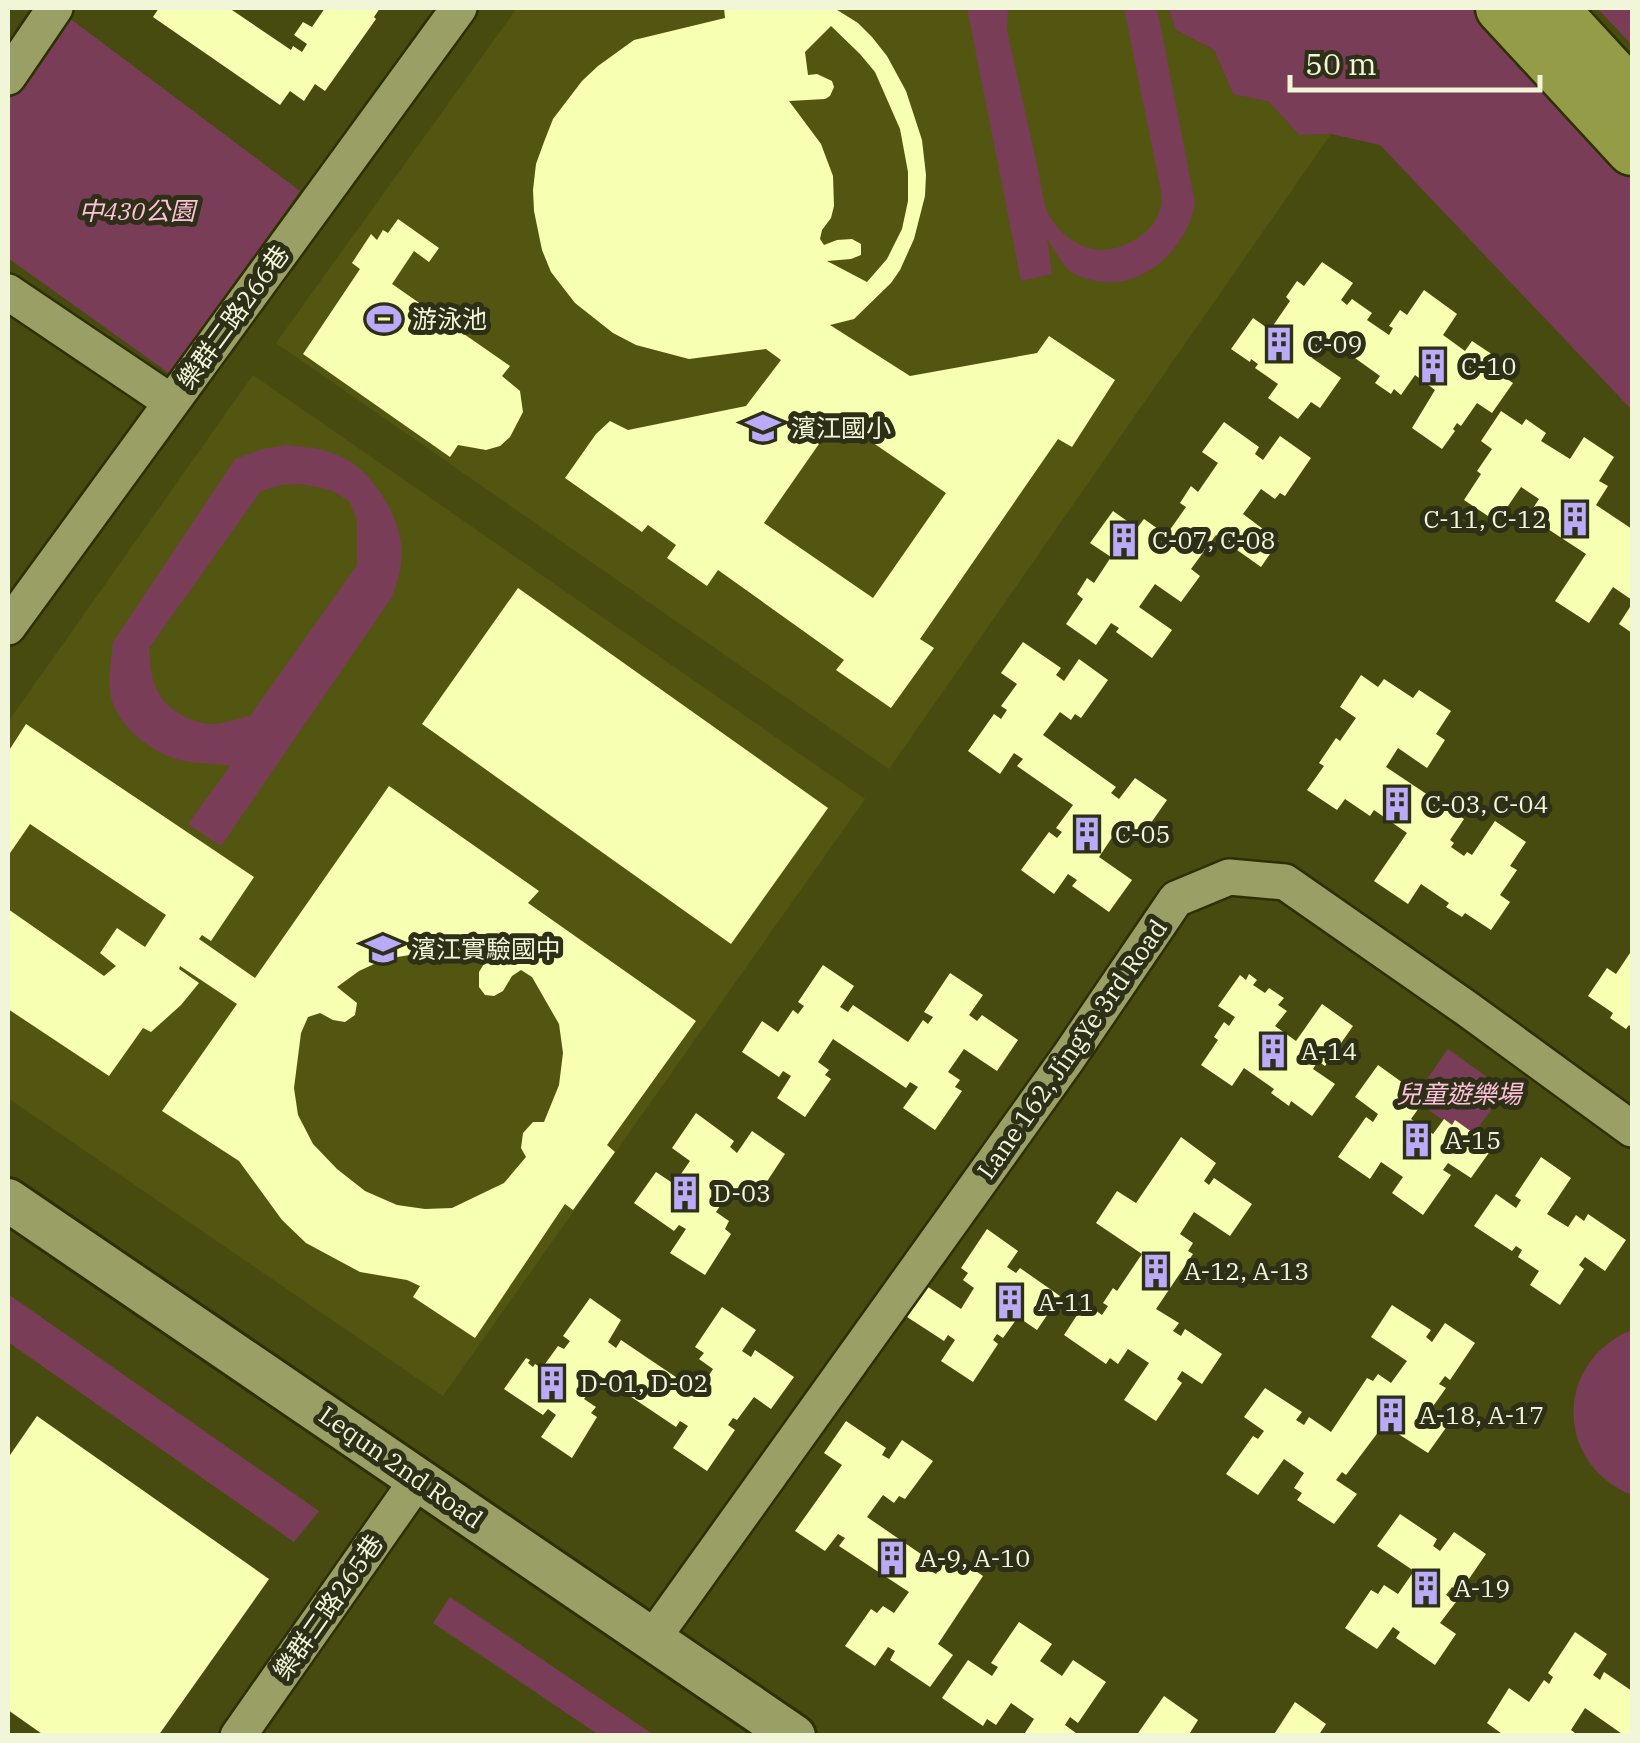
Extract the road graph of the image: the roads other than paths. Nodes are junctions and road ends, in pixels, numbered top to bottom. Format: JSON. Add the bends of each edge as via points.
{"nodes":[{"id":1,"x":55,"y":8,"type":"edge"},
{"id":2,"x":459,"y":8,"type":"edge"},
{"id":3,"x":1501,"y":8,"type":"edge"},
{"id":4,"x":1552,"y":8,"type":"edge"},
{"id":5,"x":8,"y":76,"type":"edge"},
{"id":6,"x":1632,"y":95,"type":"edge"},
{"id":7,"x":1632,"y":150,"type":"edge"},
{"id":8,"x":8,"y":292,"type":"edge"},
{"id":9,"x":172,"y":402,"type":"junction"},
{"id":10,"x":8,"y":627,"type":"edge"},
{"id":11,"x":1632,"y":1129,"type":"edge"},
{"id":12,"x":8,"y":1200,"type":"edge"},
{"id":13,"x":8,"y":1214,"type":"edge"},
{"id":14,"x":412,"y":1485,"type":"junction"},
{"id":15,"x":653,"y":1638,"type":"junction"},
{"id":16,"x":238,"y":1736,"type":"edge"},
{"id":17,"x":763,"y":1736,"type":"edge"},
{"id":18,"x":794,"y":1736,"type":"edge"}],
"edges":[{"from":1,"to":5,"type":"street"},
{"from":2,"to":9,"type":"street","name":"樂群二路266巷"},
{"from":3,"to":7,"type":"main road"},
{"from":4,"to":6,"type":"main road"},
{"from":8,"to":9,"type":"street"},
{"from":9,"to":10,"type":"street","name":"樂群二路266巷"},
{"from":11,"to":15,"type":"street","name":"Lane 162, JingYe 3rd Road","via":[[1285,882],[1229,877],[1176,899]]},
{"from":12,"to":14,"type":"street","name":"Lequn 2nd Road"},
{"from":13,"to":14,"type":"street","name":"Lequn 2nd Road"},
{"from":14,"to":15,"type":"street","name":"Lequn 2nd Road"},
{"from":14,"to":16,"type":"street","name":"樂群二路265巷"},
{"from":14,"to":17,"type":"street","name":"Lequn 2nd Road"},
{"from":15,"to":18,"type":"street","name":"Lequn 2nd Road"}]}
